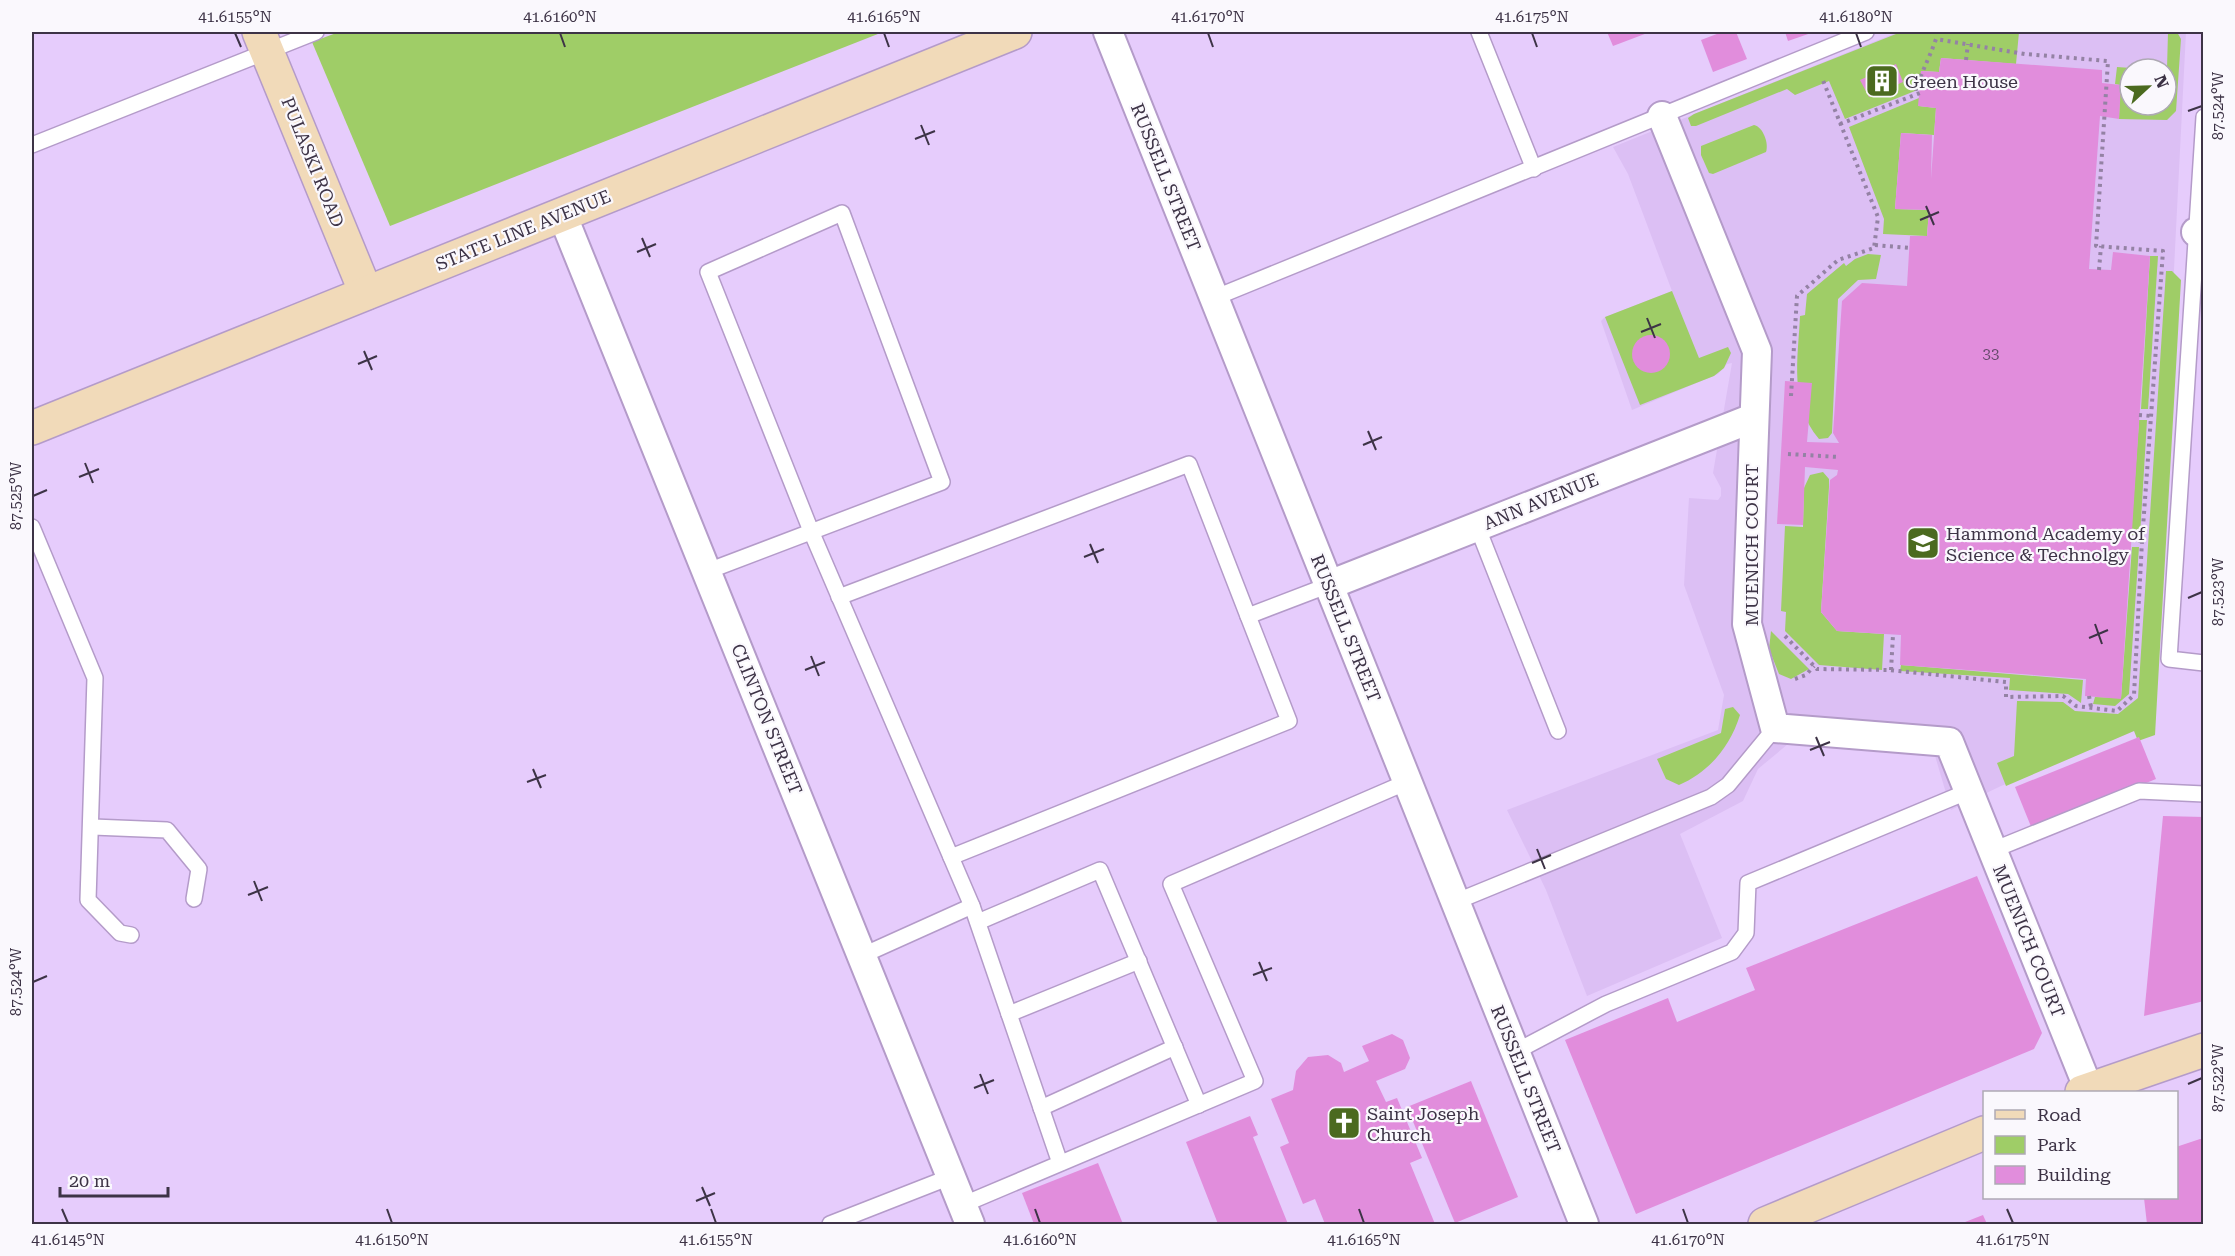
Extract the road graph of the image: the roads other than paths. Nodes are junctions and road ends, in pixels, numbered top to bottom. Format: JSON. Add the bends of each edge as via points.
{"nodes":[{"id":1,"x":316,"y":32,"type":"edge"},
{"id":2,"x":1015,"y":32,"type":"edge"},
{"id":3,"x":1108,"y":32,"type":"edge"},
{"id":4,"x":1479,"y":32,"type":"edge"},
{"id":5,"x":1866,"y":32,"type":"edge"},
{"id":6,"x":263,"y":41,"type":"edge"},
{"id":7,"x":1662,"y":116,"type":"junction"},
{"id":8,"x":2204,"y":117,"type":"edge"},
{"id":9,"x":32,"y":145,"type":"edge"},
{"id":10,"x":1534,"y":169,"type":"junction"},
{"id":11,"x":562,"y":214,"type":"junction"},
{"id":12,"x":2200,"y":232,"type":"edge"},
{"id":13,"x":366,"y":293,"type":"junction"},
{"id":14,"x":1214,"y":298,"type":"junction"},
{"id":15,"x":1753,"y":418,"type":"junction"},
{"id":16,"x":32,"y":428,"type":"edge"},
{"id":17,"x":1477,"y":526,"type":"junction"},
{"id":18,"x":32,"y":527,"type":"edge"},
{"id":19,"x":811,"y":531,"type":"junction"},
{"id":20,"x":708,"y":571,"type":"junction"},
{"id":21,"x":1329,"y":585,"type":"junction"},
{"id":22,"x":839,"y":597,"type":"junction"},
{"id":23,"x":1248,"y":616,"type":"junction"},
{"id":24,"x":2204,"y":663,"type":"edge"},
{"id":25,"x":1775,"y":728,"type":"junction"},
{"id":26,"x":1558,"y":730,"type":"dead end"},
{"id":27,"x":1407,"y":782,"type":"junction"},
{"id":28,"x":1969,"y":791,"type":"junction"},
{"id":29,"x":2204,"y":794,"type":"edge"},
{"id":30,"x":93,"y":826,"type":"junction"},
{"id":31,"x":1993,"y":850,"type":"junction"},
{"id":32,"x":951,"y":857,"type":"junction"},
{"id":33,"x":194,"y":899,"type":"dead end"},
{"id":34,"x":1455,"y":902,"type":"junction"},
{"id":35,"x":972,"y":906,"type":"junction"},
{"id":36,"x":978,"y":922,"type":"junction"},
{"id":37,"x":131,"y":935,"type":"dead end"},
{"id":38,"x":861,"y":956,"type":"junction"},
{"id":39,"x":1138,"y":961,"type":"junction"},
{"id":40,"x":1009,"y":1014,"type":"junction"},
{"id":41,"x":1175,"y":1047,"type":"junction"},
{"id":42,"x":2204,"y":1050,"type":"edge"},
{"id":43,"x":1515,"y":1052,"type":"junction"},
{"id":44,"x":2085,"y":1091,"type":"edge"},
{"id":45,"x":1199,"y":1105,"type":"junction"},
{"id":46,"x":1041,"y":1108,"type":"junction"},
{"id":47,"x":1983,"y":1133,"type":"edge"},
{"id":48,"x":1060,"y":1163,"type":"junction"},
{"id":49,"x":950,"y":1177,"type":"junction"},
{"id":50,"x":966,"y":1214,"type":"edge"},
{"id":51,"x":854,"y":1220,"type":"edge"},
{"id":52,"x":830,"y":1224,"type":"edge"},
{"id":53,"x":1584,"y":1224,"type":"edge"},
{"id":54,"x":1765,"y":1224,"type":"edge"}],
"edges":[{"from":1,"to":6,"type":"lane"},
{"from":2,"to":11,"type":"street","name":"STATE LINE AVENUE"},
{"from":3,"to":14,"type":"street","name":"RUSSELL STREET"},
{"from":4,"to":10,"type":"lane"},
{"from":5,"to":7,"type":"lane"},
{"from":6,"to":9,"type":"lane"},
{"from":6,"to":13,"type":"street","name":"PULASKI ROAD"},
{"from":7,"to":10,"type":"lane"},
{"from":7,"to":15,"type":"street","name":"MUENICH COURT","via":[[1757,351]]},
{"from":8,"to":12,"type":"lane"},
{"from":10,"to":14,"type":"lane"},
{"from":11,"to":13,"type":"street","name":"STATE LINE AVENUE"},
{"from":11,"to":20,"type":"street","name":"CLINTON STREET"},
{"from":12,"to":24,"type":"lane","via":[[2169,660]]},
{"from":13,"to":16,"type":"street","name":"STATE LINE AVENUE"},
{"from":14,"to":21,"type":"street","name":"RUSSELL STREET"},
{"from":15,"to":17,"type":"street","name":"ANN AVENUE"},
{"from":15,"to":25,"type":"street","name":"MUENICH COURT","via":[[1747,624]]},
{"from":17,"to":21,"type":"street","name":"ANN AVENUE"},
{"from":17,"to":26,"type":"lane"},
{"from":18,"to":30,"type":"lane","via":[[96,678]]},
{"from":19,"to":19,"type":"lane","via":[[708,272],[842,213],[942,482]]},
{"from":19,"to":20,"type":"lane"},
{"from":19,"to":22,"type":"lane"},
{"from":20,"to":38,"type":"street","name":"CLINTON STREET"},
{"from":21,"to":23,"type":"lane"},
{"from":21,"to":27,"type":"street","name":"RUSSELL STREET"},
{"from":22,"to":23,"type":"lane","via":[[1189,464]]},
{"from":22,"to":32,"type":"lane"},
{"from":23,"to":32,"type":"lane","via":[[1289,721]]},
{"from":25,"to":28,"type":"street","name":"MUENICH COURT","via":[[1949,742]]},
{"from":25,"to":34,"type":"lane","via":[[1728,785],[1711,797]]},
{"from":27,"to":34,"type":"street","name":"RUSSELL STREET"},
{"from":27,"to":45,"type":"lane","via":[[1171,884],[1255,1081]]},
{"from":28,"to":31,"type":"street","name":"MUENICH COURT"},
{"from":28,"to":43,"type":"lane","via":[[1748,883],[1746,933],[1732,952],[1606,1004]]},
{"from":29,"to":31,"type":"lane","via":[[2139,791]]},
{"from":30,"to":33,"type":"lane","via":[[167,830],[199,869]]},
{"from":30,"to":37,"type":"lane","via":[[88,900],[120,933]]},
{"from":31,"to":44,"type":"street","name":"MUENICH COURT"},
{"from":32,"to":35,"type":"lane"},
{"from":34,"to":43,"type":"street","name":"RUSSELL STREET"},
{"from":35,"to":36,"type":"lane"},
{"from":35,"to":38,"type":"lane"},
{"from":36,"to":39,"type":"lane","via":[[1100,870]]},
{"from":36,"to":40,"type":"lane"},
{"from":38,"to":49,"type":"street","name":"CLINTON STREET"},
{"from":39,"to":40,"type":"lane"},
{"from":39,"to":41,"type":"lane"},
{"from":40,"to":46,"type":"lane"},
{"from":41,"to":45,"type":"lane"},
{"from":41,"to":46,"type":"lane"},
{"from":42,"to":44,"type":"street"},
{"from":43,"to":53,"type":"street","name":"RUSSELL STREET"},
{"from":45,"to":48,"type":"lane"},
{"from":46,"to":48,"type":"lane"},
{"from":47,"to":54,"type":"street"},
{"from":48,"to":50,"type":"lane"},
{"from":49,"to":50,"type":"street","name":"CLINTON STREET"},
{"from":49,"to":51,"type":"lane"},
{"from":51,"to":52,"type":"lane"}]}
